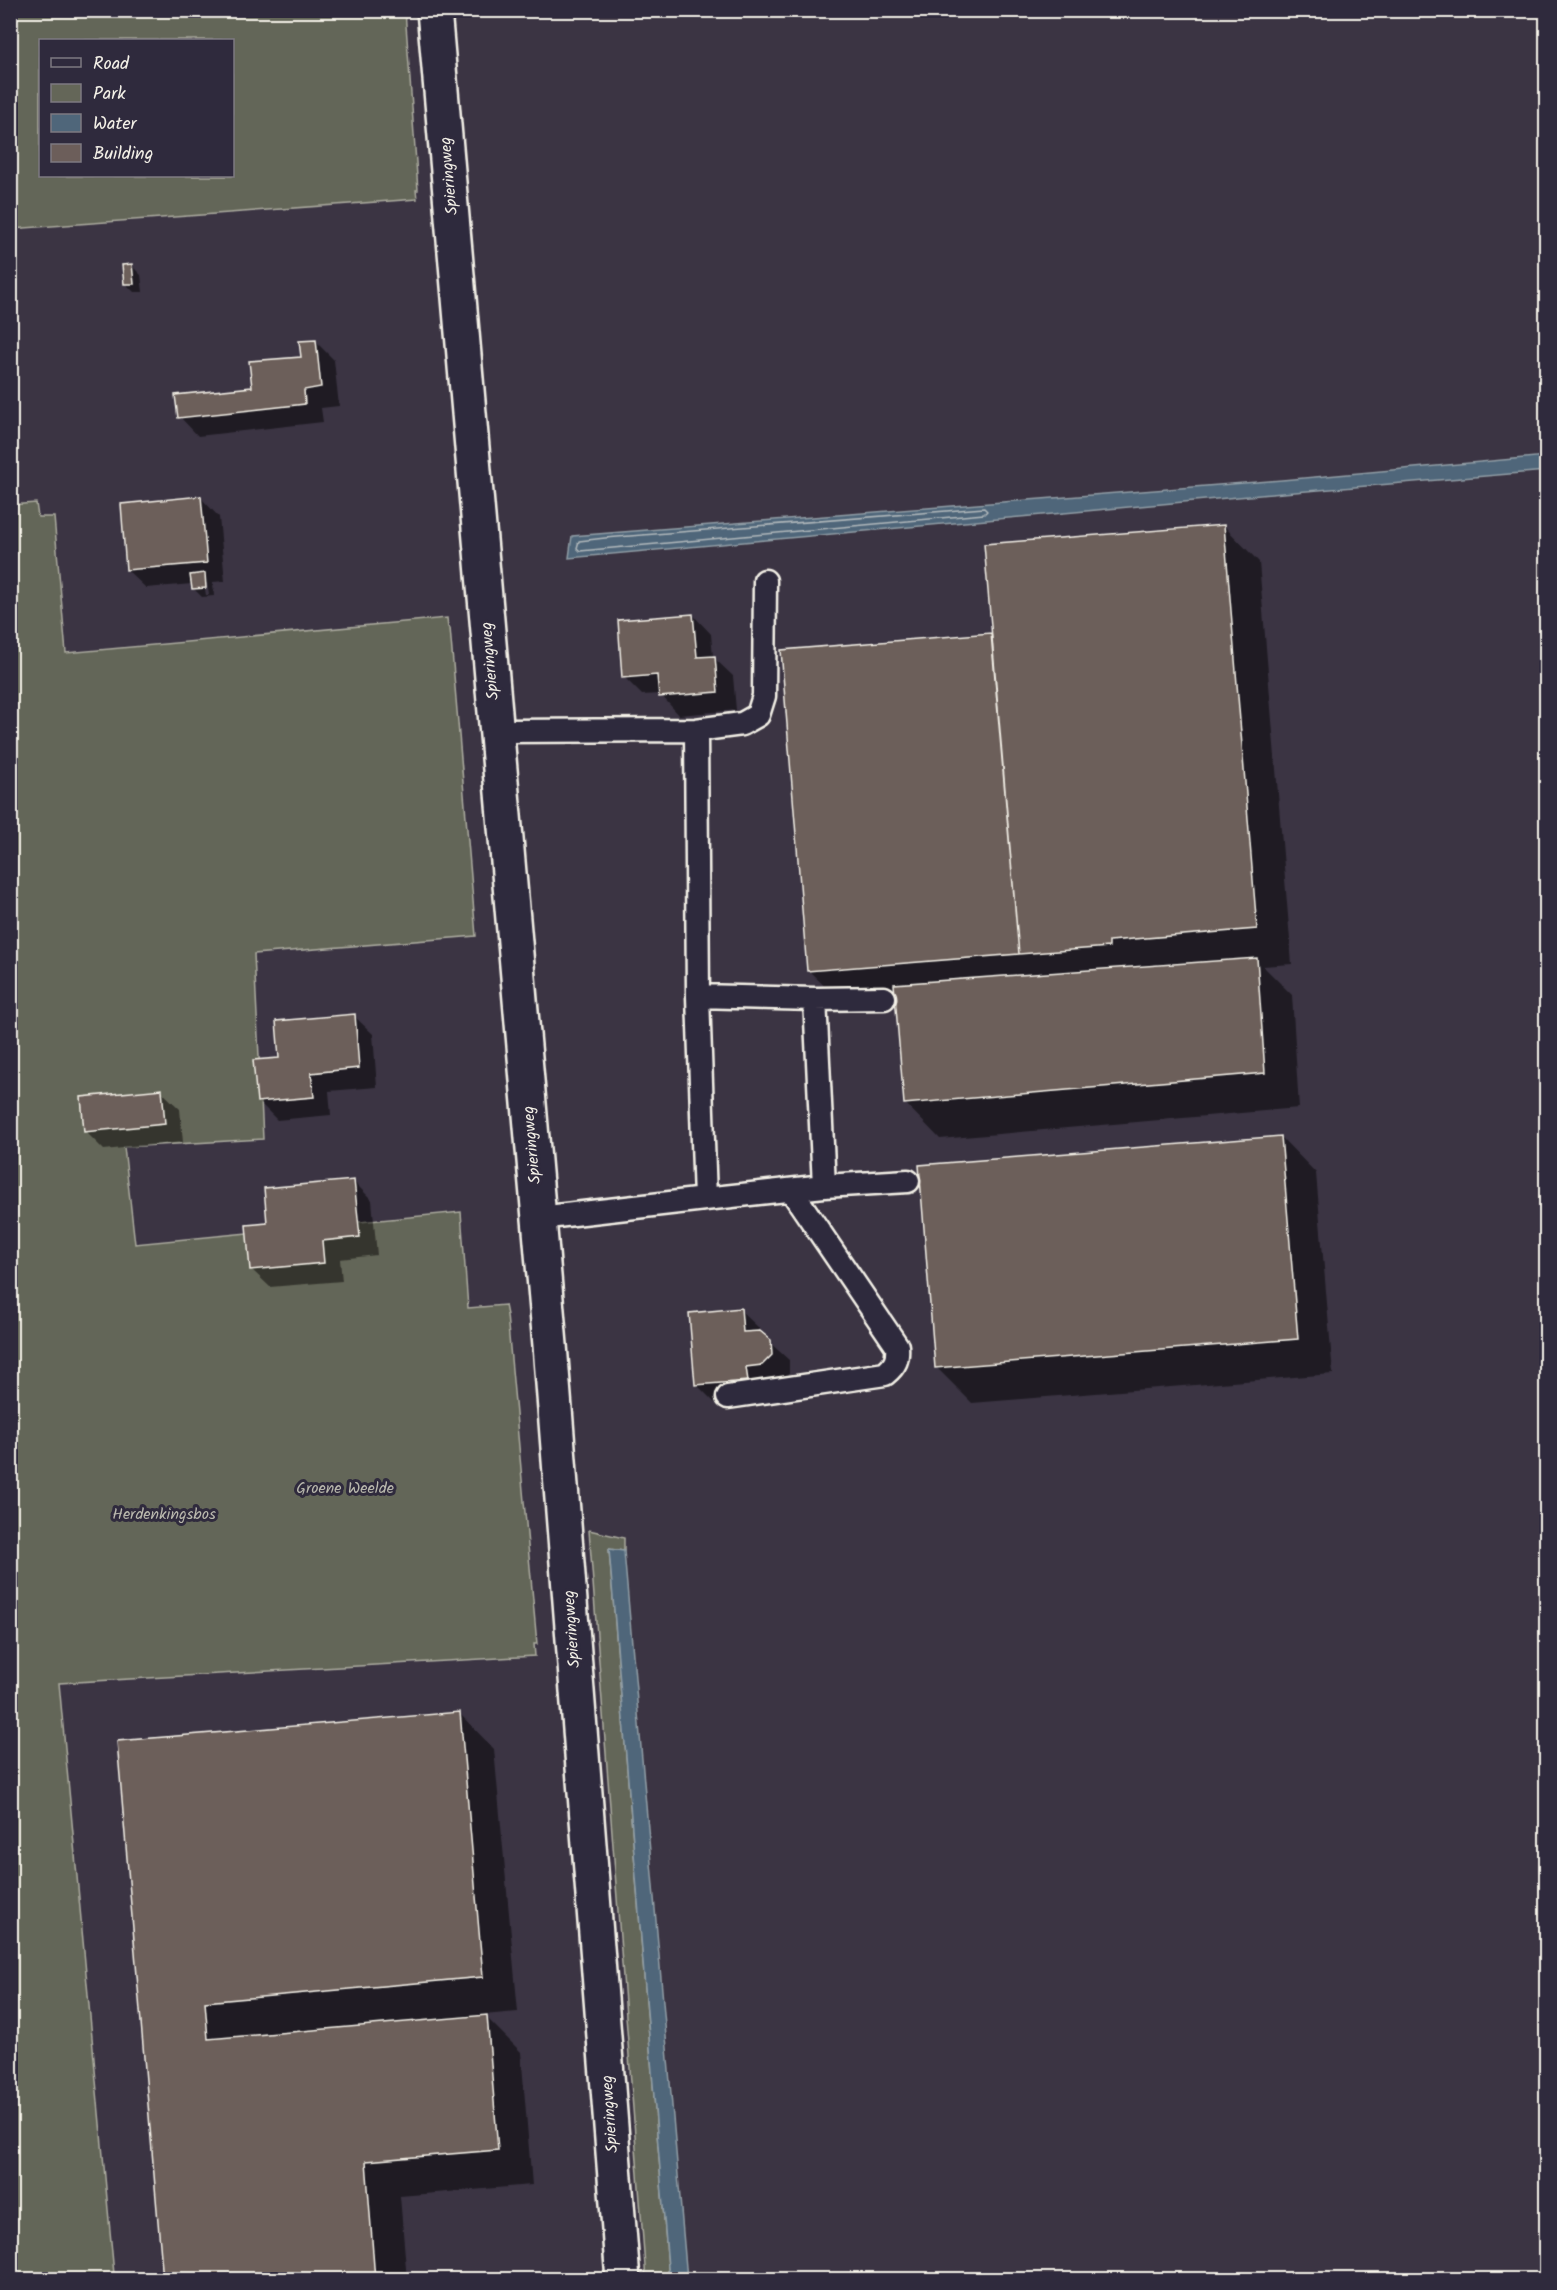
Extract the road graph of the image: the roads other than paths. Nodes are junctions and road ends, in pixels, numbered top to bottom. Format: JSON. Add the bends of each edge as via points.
{"nodes":[{"id":1,"x":434,"y":10,"type":"edge"},
{"id":2,"x":765,"y":581,"type":"dead end"},
{"id":3,"x":696,"y":730,"type":"junction"},
{"id":4,"x":496,"y":731,"type":"junction"},
{"id":5,"x":698,"y":996,"type":"junction"},
{"id":6,"x":884,"y":998,"type":"dead end"},
{"id":7,"x":814,"y":999,"type":"junction"},
{"id":8,"x":908,"y":1181,"type":"dead end"},
{"id":9,"x":824,"y":1186,"type":"junction"},
{"id":10,"x":791,"y":1190,"type":"junction"},
{"id":11,"x":705,"y":1200,"type":"junction"},
{"id":12,"x":538,"y":1218,"type":"junction"},
{"id":13,"x":728,"y":1397,"type":"dead end"},
{"id":14,"x":623,"y":2280,"type":"edge"}],
"edges":[{"from":1,"to":4,"type":"street","name":"Spieringweg"},
{"from":2,"to":3,"type":"lane","via":[[764,696],[758,715],[742,724]]},
{"from":3,"to":4,"type":"lane"},
{"from":3,"to":5,"type":"lane"},
{"from":4,"to":12,"type":"street","name":"Spieringweg"},
{"from":5,"to":7,"type":"lane"},
{"from":5,"to":11,"type":"lane"},
{"from":6,"to":7,"type":"lane"},
{"from":7,"to":9,"type":"lane"},
{"from":8,"to":9,"type":"lane"},
{"from":9,"to":10,"type":"lane"},
{"from":10,"to":11,"type":"lane"},
{"from":10,"to":13,"type":"lane","via":[[897,1346],[898,1359],[885,1374]]},
{"from":11,"to":12,"type":"lane"},
{"from":12,"to":14,"type":"street","name":"Spieringweg"}]}
